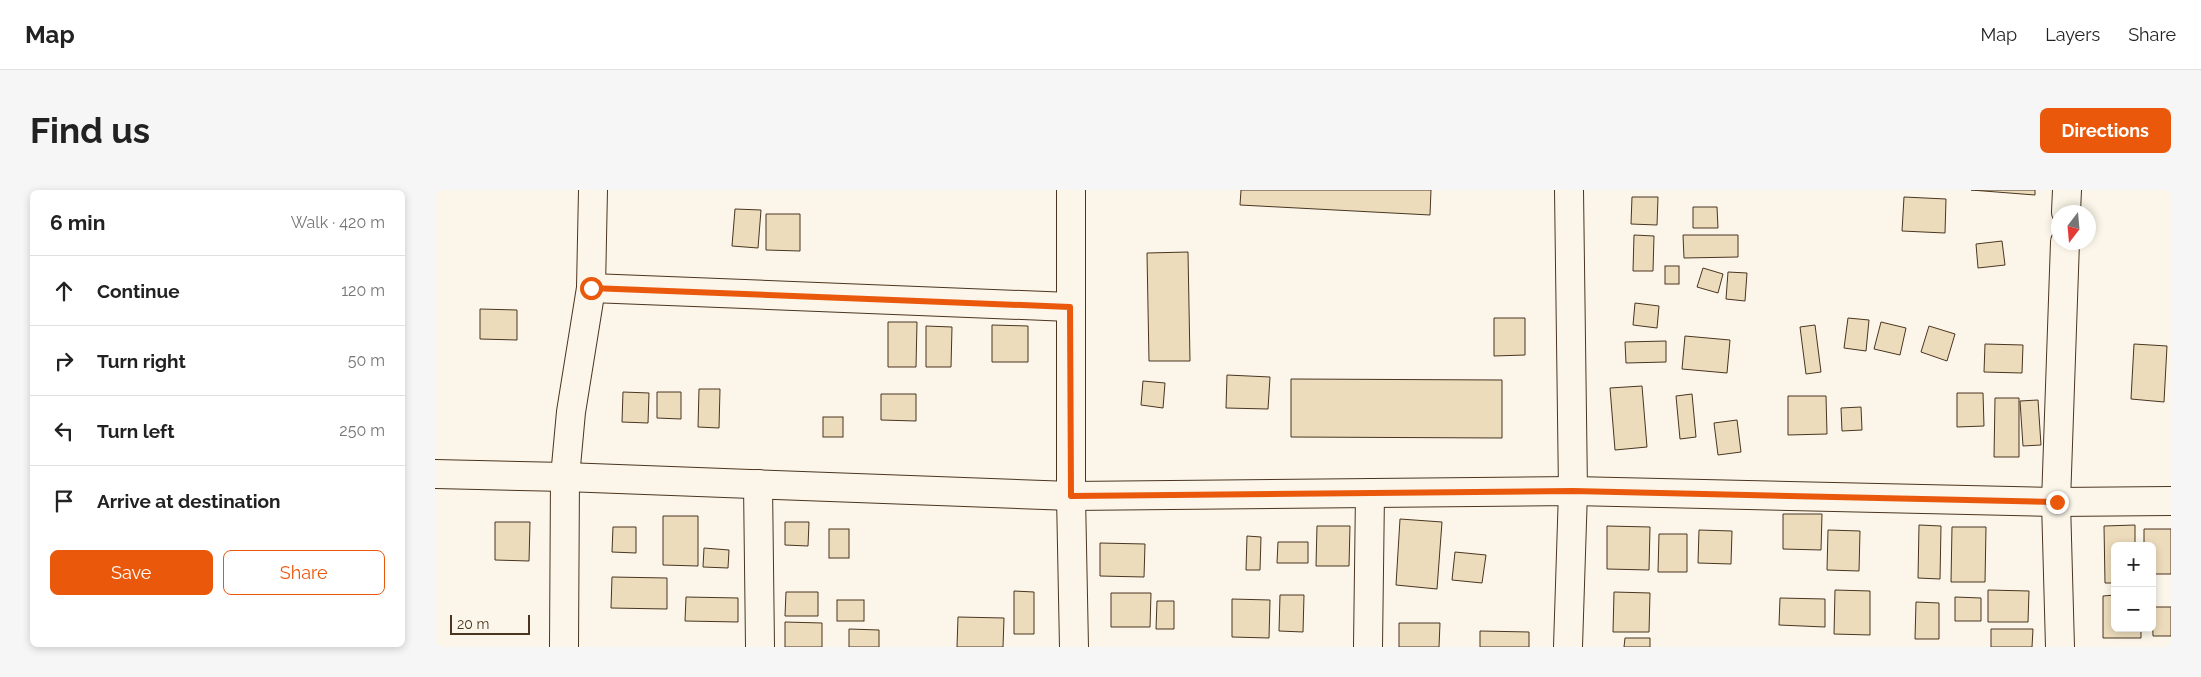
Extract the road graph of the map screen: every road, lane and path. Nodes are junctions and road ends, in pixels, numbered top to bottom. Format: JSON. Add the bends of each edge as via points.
{"nodes":[{"id":1,"x":593,"y":190,"type":"edge"},
{"id":2,"x":1071,"y":190,"type":"edge"},
{"id":3,"x":1569,"y":190,"type":"edge"},
{"id":4,"x":2067,"y":190,"type":"edge"},
{"id":5,"x":2066,"y":205,"type":"edge"},
{"id":6,"x":2065,"y":250,"type":"edge"},
{"id":7,"x":591,"y":288,"type":"junction"},
{"id":8,"x":1070,"y":307,"type":"junction"},
{"id":9,"x":435,"y":474,"type":"edge"},
{"id":10,"x":565,"y":477,"type":"junction"},
{"id":11,"x":758,"y":484,"type":"junction"},
{"id":12,"x":1573,"y":491,"type":"junction"},
{"id":13,"x":1370,"y":493,"type":"junction"},
{"id":14,"x":1071,"y":496,"type":"junction"},
{"id":15,"x":2171,"y":501,"type":"edge"},
{"id":16,"x":2057,"y":502,"type":"junction"},
{"id":17,"x":563,"y":647,"type":"edge"},
{"id":18,"x":760,"y":647,"type":"edge"},
{"id":19,"x":1074,"y":647,"type":"edge"},
{"id":20,"x":1368,"y":647,"type":"edge"},
{"id":21,"x":1568,"y":647,"type":"edge"},
{"id":22,"x":2059,"y":647,"type":"edge"}],
"edges":[{"from":1,"to":7,"type":"street"},
{"from":2,"to":8,"type":"street"},
{"from":3,"to":12,"type":"street"},
{"from":4,"to":5,"type":"street"},
{"from":6,"to":16,"type":"street"},
{"from":7,"to":8,"type":"street"},
{"from":7,"to":10,"type":"street","via":[[571,412]]},
{"from":8,"to":14,"type":"street"},
{"from":9,"to":10,"type":"street"},
{"from":10,"to":11,"type":"street"},
{"from":10,"to":17,"type":"street"},
{"from":11,"to":14,"type":"street"},
{"from":11,"to":18,"type":"street"},
{"from":12,"to":13,"type":"street"},
{"from":12,"to":16,"type":"street"},
{"from":12,"to":21,"type":"street"},
{"from":13,"to":14,"type":"street"},
{"from":13,"to":20,"type":"street"},
{"from":14,"to":19,"type":"street"},
{"from":15,"to":16,"type":"street"},
{"from":16,"to":22,"type":"street"}]}
